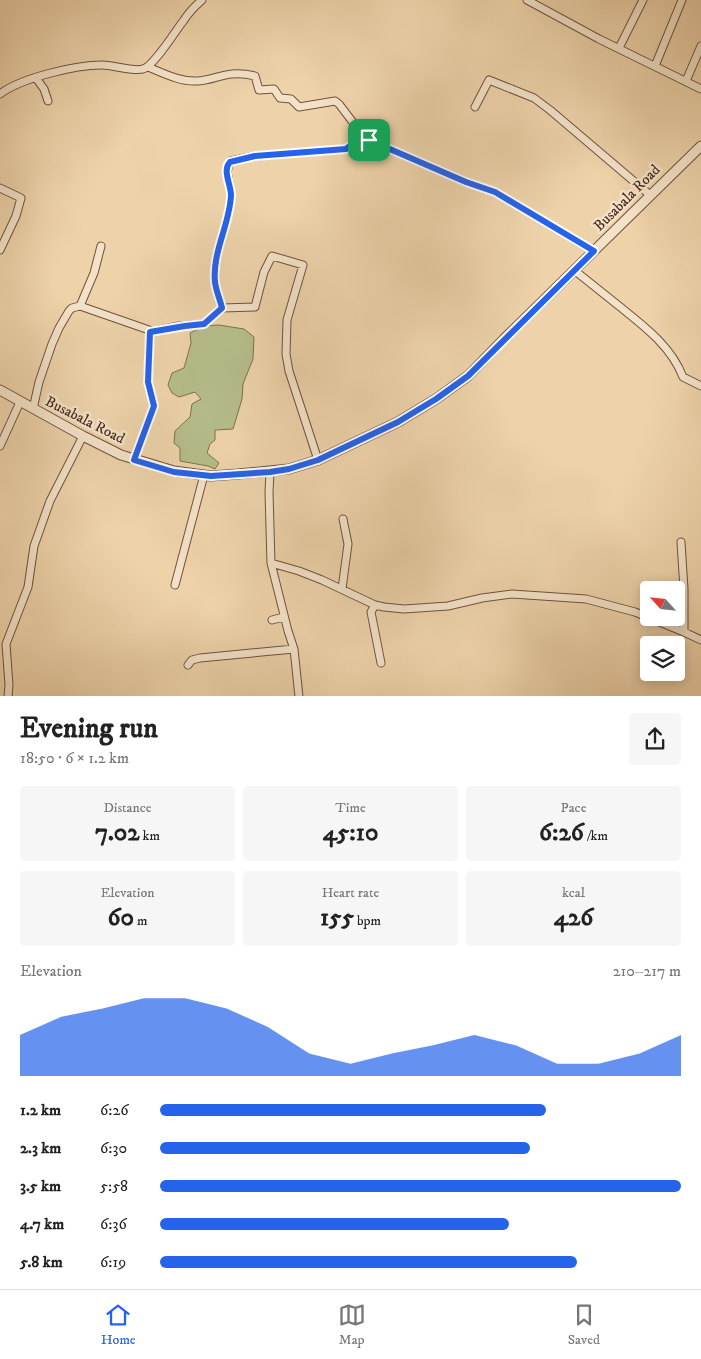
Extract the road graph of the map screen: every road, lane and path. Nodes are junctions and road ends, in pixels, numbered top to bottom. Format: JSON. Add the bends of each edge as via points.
{"nodes":[{"id":1,"x":202,"y":0,"type":"edge"},
{"id":2,"x":527,"y":0,"type":"edge"},
{"id":3,"x":643,"y":0,"type":"edge"},
{"id":4,"x":682,"y":0,"type":"edge"},
{"id":5,"x":701,"y":46,"type":"edge"},
{"id":6,"x":619,"y":48,"type":"junction"},
{"id":7,"x":655,"y":66,"type":"junction"},
{"id":8,"x":148,"y":67,"type":"junction"},
{"id":9,"x":36,"y":78,"type":"junction"},
{"id":10,"x":686,"y":81,"type":"junction"},
{"id":11,"x":701,"y":89,"type":"edge"},
{"id":12,"x":0,"y":94,"type":"edge"},
{"id":13,"x":48,"y":101,"type":"dead end"},
{"id":14,"x":475,"y":107,"type":"dead end"},
{"id":15,"x":369,"y":140,"type":"junction"},
{"id":16,"x":701,"y":146,"type":"edge"},
{"id":17,"x":0,"y":188,"type":"edge"},
{"id":18,"x":650,"y":195,"type":"junction"},
{"id":19,"x":101,"y":246,"type":"dead end"},
{"id":20,"x":0,"y":250,"type":"edge"},
{"id":21,"x":594,"y":251,"type":"junction"},
{"id":22,"x":574,"y":270,"type":"junction"},
{"id":23,"x":80,"y":306,"type":"junction"},
{"id":24,"x":222,"y":308,"type":"junction"},
{"id":25,"x":150,"y":332,"type":"junction"},
{"id":26,"x":701,"y":386,"type":"edge"},
{"id":27,"x":0,"y":390,"type":"edge"},
{"id":28,"x":20,"y":402,"type":"junction"},
{"id":29,"x":34,"y":409,"type":"junction"},
{"id":30,"x":83,"y":436,"type":"junction"},
{"id":31,"x":0,"y":446,"type":"edge"},
{"id":32,"x":134,"y":460,"type":"junction"},
{"id":33,"x":318,"y":460,"type":"junction"},
{"id":34,"x":270,"y":472,"type":"junction"},
{"id":35,"x":204,"y":475,"type":"junction"},
{"id":36,"x":343,"y":519,"type":"dead end"},
{"id":37,"x":681,"y":542,"type":"dead end"},
{"id":38,"x":271,"y":563,"type":"junction"},
{"id":39,"x":175,"y":585,"type":"dead end"},
{"id":40,"x":342,"y":589,"type":"junction"},
{"id":41,"x":375,"y":605,"type":"junction"},
{"id":42,"x":284,"y":617,"type":"junction"},
{"id":43,"x":272,"y":620,"type":"dead end"},
{"id":44,"x":684,"y":632,"type":"junction"},
{"id":45,"x":701,"y":640,"type":"edge"},
{"id":46,"x":294,"y":649,"type":"junction"},
{"id":47,"x":381,"y":663,"type":"dead end"},
{"id":48,"x":188,"y":665,"type":"dead end"},
{"id":49,"x":8,"y":696,"type":"edge"},
{"id":50,"x":300,"y":696,"type":"edge"}],
"edges":[{"from":1,"to":8,"type":"street"},
{"from":2,"to":6,"type":"street"},
{"from":3,"to":6,"type":"street"},
{"from":4,"to":7,"type":"street"},
{"from":5,"to":10,"type":"street"},
{"from":6,"to":7,"type":"street"},
{"from":7,"to":10,"type":"street"},
{"from":8,"to":9,"type":"street","via":[[138,70],[84,66]]},
{"from":8,"to":15,"type":"street","via":[[192,81],[230,74],[255,76],[259,90],[274,89],[280,98],[291,99],[299,107],[335,101]]},
{"from":9,"to":12,"type":"street"},
{"from":9,"to":13,"type":"street"},
{"from":10,"to":11,"type":"street"},
{"from":14,"to":18,"type":"street","via":[[489,80],[534,98]]},
{"from":15,"to":21,"type":"street","via":[[495,192]]},
{"from":15,"to":24,"type":"street","via":[[346,149],[255,156],[228,164],[231,194],[214,280]]},
{"from":16,"to":18,"type":"street","name":"Busabala Road"},
{"from":17,"to":20,"type":"street","via":[[21,198]]},
{"from":18,"to":21,"type":"street","name":"Busabala Road"},
{"from":19,"to":23,"type":"street"},
{"from":21,"to":22,"type":"street","name":"Busabala Road"},
{"from":22,"to":26,"type":"street","via":[[648,329],[673,358],[683,377]]},
{"from":22,"to":33,"type":"street","name":"Busabala Road","via":[[468,376],[398,422]]},
{"from":23,"to":25,"type":"street"},
{"from":23,"to":29,"type":"street","via":[[69,311],[59,328]]},
{"from":24,"to":25,"type":"street","via":[[204,324]]},
{"from":24,"to":33,"type":"street","via":[[255,307],[264,272],[272,256],[303,265],[287,320],[286,354]]},
{"from":25,"to":32,"type":"street","via":[[148,382],[154,406]]},
{"from":27,"to":28,"type":"street","name":"Busabala Road"},
{"from":28,"to":29,"type":"street","name":"Busabala Road"},
{"from":28,"to":31,"type":"street"},
{"from":29,"to":30,"type":"street","name":"Busabala Road"},
{"from":30,"to":32,"type":"street","name":"Busabala Road"},
{"from":30,"to":49,"type":"street","via":[[50,501],[34,546],[28,588],[6,644]]},
{"from":32,"to":35,"type":"street","name":"Busabala Road","via":[[174,472]]},
{"from":33,"to":34,"type":"street","name":"Busabala Road"},
{"from":34,"to":35,"type":"street","name":"Busabala Road"},
{"from":34,"to":38,"type":"street"},
{"from":35,"to":39,"type":"street"},
{"from":36,"to":40,"type":"street","via":[[348,544]]},
{"from":37,"to":44,"type":"street"},
{"from":38,"to":40,"type":"street"},
{"from":38,"to":42,"type":"street"},
{"from":40,"to":41,"type":"street"},
{"from":41,"to":44,"type":"street","via":[[404,609],[448,606],[512,594],[586,599],[635,612]]},
{"from":41,"to":47,"type":"street","via":[[371,612]]},
{"from":42,"to":43,"type":"street"},
{"from":42,"to":46,"type":"street"},
{"from":44,"to":45,"type":"street"},
{"from":46,"to":48,"type":"street","via":[[200,658]]},
{"from":46,"to":50,"type":"street"}]}
